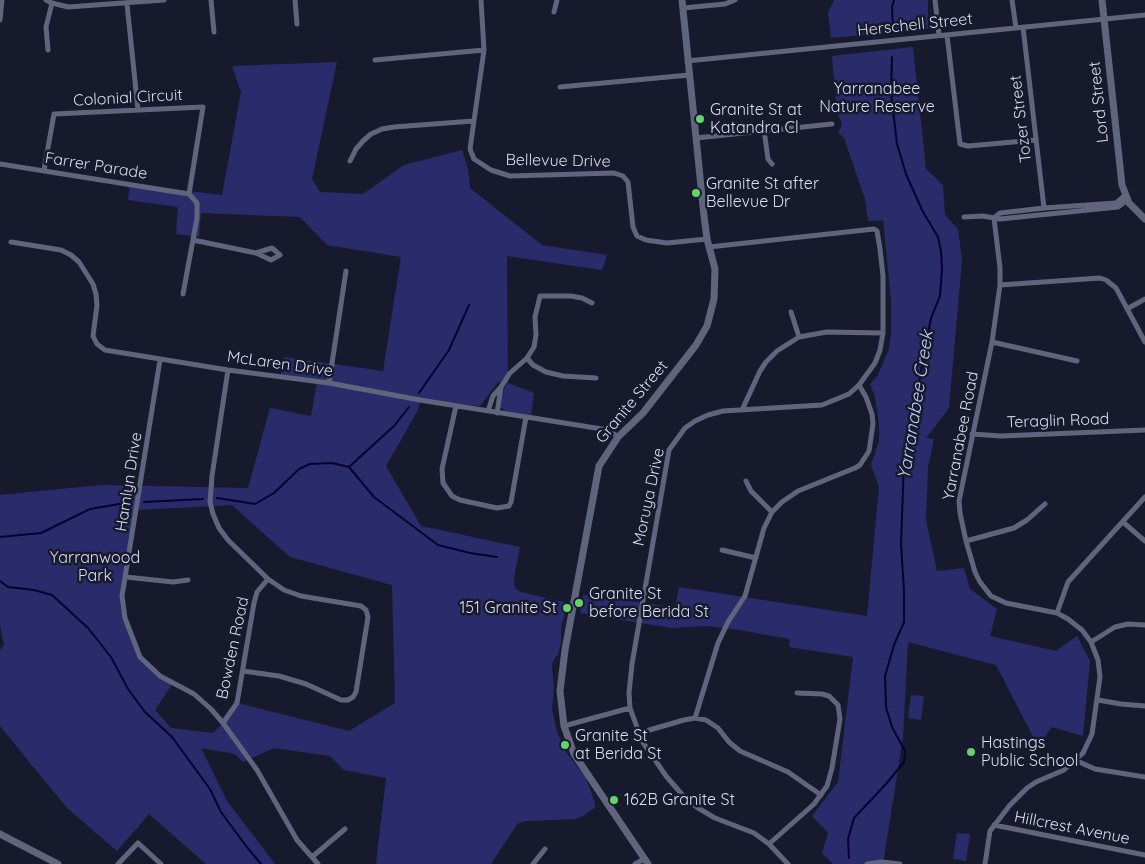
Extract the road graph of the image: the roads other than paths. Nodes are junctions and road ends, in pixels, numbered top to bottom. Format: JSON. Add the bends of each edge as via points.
{"nodes":[{"id":1,"x":2,"y":0,"type":"edge"},
{"id":2,"x":164,"y":0,"type":"edge"},
{"id":3,"x":211,"y":0,"type":"edge"},
{"id":4,"x":295,"y":0,"type":"edge"},
{"id":5,"x":481,"y":0,"type":"edge"},
{"id":6,"x":557,"y":0,"type":"edge"},
{"id":7,"x":682,"y":0,"type":"edge"},
{"id":8,"x":735,"y":0,"type":"edge"},
{"id":9,"x":935,"y":0,"type":"edge"},
{"id":10,"x":1012,"y":0,"type":"edge"},
{"id":11,"x":1102,"y":0,"type":"edge"},
{"id":12,"x":49,"y":2,"type":"edge"},
{"id":13,"x":127,"y":4,"type":"junction"},
{"id":14,"x":682,"y":8,"type":"junction"},
{"id":15,"x":554,"y":12,"type":"dead end"},
{"id":16,"x":1145,"y":15,"type":"edge"},
{"id":17,"x":1103,"y":19,"type":"junction"},
{"id":18,"x":0,"y":20,"type":"edge"},
{"id":19,"x":297,"y":24,"type":"dead end"},
{"id":20,"x":1022,"y":27,"type":"junction"},
{"id":21,"x":1016,"y":28,"type":"junction"},
{"id":22,"x":214,"y":32,"type":"dead end"},
{"id":23,"x":939,"y":35,"type":"junction"},
{"id":24,"x":947,"y":35,"type":"junction"},
{"id":25,"x":48,"y":50,"type":"dead end"},
{"id":26,"x":484,"y":50,"type":"junction"},
{"id":27,"x":375,"y":60,"type":"dead end"},
{"id":28,"x":688,"y":61,"type":"junction"},
{"id":29,"x":689,"y":74,"type":"junction"},
{"id":30,"x":560,"y":87,"type":"dead end"},
{"id":31,"x":138,"y":110,"type":"junction"},
{"id":32,"x":474,"y":121,"type":"junction"},
{"id":33,"x":832,"y":124,"type":"dead end"},
{"id":34,"x":764,"y":130,"type":"junction"},
{"id":35,"x":696,"y":138,"type":"junction"},
{"id":36,"x":1036,"y":140,"type":"junction"},
{"id":37,"x":350,"y":161,"type":"dead end"},
{"id":38,"x":0,"y":164,"type":"edge"},
{"id":39,"x":772,"y":164,"type":"dead end"},
{"id":40,"x":44,"y":170,"type":"junction"},
{"id":41,"x":188,"y":194,"type":"junction"},
{"id":42,"x":1126,"y":198,"type":"junction"},
{"id":43,"x":1044,"y":208,"type":"junction"},
{"id":44,"x":964,"y":217,"type":"dead end"},
{"id":45,"x":994,"y":218,"type":"junction"},
{"id":46,"x":1145,"y":219,"type":"edge"},
{"id":47,"x":706,"y":230,"type":"junction"},
{"id":48,"x":707,"y":239,"type":"junction"},
{"id":49,"x":193,"y":240,"type":"junction"},
{"id":50,"x":696,"y":241,"type":"junction"},
{"id":51,"x":11,"y":242,"type":"dead end"},
{"id":52,"x":709,"y":247,"type":"junction"},
{"id":53,"x":256,"y":253,"type":"dead end"},
{"id":54,"x":346,"y":271,"type":"dead end"},
{"id":55,"x":1000,"y":285,"type":"junction"},
{"id":56,"x":183,"y":294,"type":"dead end"},
{"id":57,"x":1145,"y":299,"type":"edge"},
{"id":58,"x":592,"y":302,"type":"dead end"},
{"id":59,"x":1127,"y":310,"type":"junction"},
{"id":60,"x":792,"y":312,"type":"dead end"},
{"id":61,"x":883,"y":333,"type":"junction"},
{"id":62,"x":799,"y":337,"type":"junction"},
{"id":63,"x":992,"y":342,"type":"junction"},
{"id":64,"x":1145,"y":342,"type":"edge"},
{"id":65,"x":527,"y":358,"type":"junction"},
{"id":66,"x":160,"y":360,"type":"junction"},
{"id":67,"x":1077,"y":361,"type":"dead end"},
{"id":68,"x":228,"y":370,"type":"junction"},
{"id":69,"x":596,"y":378,"type":"dead end"},
{"id":70,"x":329,"y":383,"type":"junction"},
{"id":71,"x":859,"y":385,"type":"junction"},
{"id":72,"x":501,"y":387,"type":"junction"},
{"id":73,"x":456,"y":406,"type":"junction"},
{"id":74,"x":742,"y":410,"type":"junction"},
{"id":75,"x":488,"y":411,"type":"junction"},
{"id":76,"x":497,"y":412,"type":"junction"},
{"id":77,"x":526,"y":417,"type":"junction"},
{"id":78,"x":1145,"y":430,"type":"edge"},
{"id":79,"x":972,"y":434,"type":"junction"},
{"id":80,"x":618,"y":437,"type":"junction"},
{"id":81,"x":746,"y":481,"type":"dead end"},
{"id":82,"x":1145,"y":498,"type":"edge"},
{"id":83,"x":1044,"y":504,"type":"dead end"},
{"id":84,"x":772,"y":512,"type":"junction"},
{"id":85,"x":1123,"y":522,"type":"junction"},
{"id":86,"x":1145,"y":541,"type":"edge"},
{"id":87,"x":966,"y":542,"type":"junction"},
{"id":88,"x":722,"y":550,"type":"dead end"},
{"id":89,"x":756,"y":558,"type":"junction"},
{"id":90,"x":126,"y":577,"type":"junction"},
{"id":91,"x":268,"y":579,"type":"junction"},
{"id":92,"x":188,"y":580,"type":"dead end"},
{"id":93,"x":1057,"y":613,"type":"junction"},
{"id":94,"x":1145,"y":625,"type":"edge"},
{"id":95,"x":1091,"y":642,"type":"junction"},
{"id":96,"x":243,"y":671,"type":"junction"},
{"id":97,"x":797,"y":694,"type":"dead end"},
{"id":98,"x":1098,"y":700,"type":"junction"},
{"id":99,"x":1145,"y":706,"type":"edge"},
{"id":100,"x":630,"y":708,"type":"junction"},
{"id":101,"x":696,"y":718,"type":"junction"},
{"id":102,"x":223,"y":723,"type":"junction"},
{"id":103,"x":564,"y":726,"type":"junction"},
{"id":104,"x":639,"y":733,"type":"junction"},
{"id":105,"x":1077,"y":760,"type":"junction"},
{"id":106,"x":1145,"y":777,"type":"edge"},
{"id":107,"x":821,"y":795,"type":"junction"},
{"id":108,"x":994,"y":825,"type":"junction"},
{"id":109,"x":345,"y":829,"type":"dead end"},
{"id":110,"x":0,"y":834,"type":"edge"},
{"id":111,"x":769,"y":844,"type":"junction"},
{"id":112,"x":544,"y":849,"type":"dead end"},
{"id":113,"x":1145,"y":855,"type":"edge"},
{"id":114,"x":312,"y":857,"type":"junction"},
{"id":115,"x":646,"y":861,"type":"edge"},
{"id":116,"x":58,"y":864,"type":"edge"},
{"id":117,"x":118,"y":864,"type":"edge"},
{"id":118,"x":161,"y":864,"type":"edge"},
{"id":119,"x":318,"y":864,"type":"edge"},
{"id":120,"x":533,"y":864,"type":"edge"},
{"id":121,"x":635,"y":864,"type":"edge"},
{"id":122,"x":787,"y":864,"type":"edge"},
{"id":123,"x":867,"y":864,"type":"edge"},
{"id":124,"x":900,"y":864,"type":"edge"},
{"id":125,"x":985,"y":864,"type":"edge"}],
"edges":[{"from":1,"to":18,"type":"street"},
{"from":2,"to":13,"type":"street"},
{"from":3,"to":22,"type":"street"},
{"from":4,"to":19,"type":"street"},
{"from":5,"to":26,"type":"street","name":"Bellevue Drive"},
{"from":6,"to":15,"type":"street"},
{"from":7,"to":14,"type":"street","name":"Granite Street"},
{"from":8,"to":14,"type":"street"},
{"from":9,"to":23,"type":"street"},
{"from":10,"to":21,"type":"street"},
{"from":11,"to":17,"type":"street","name":"Lord Street"},
{"from":12,"to":13,"type":"street","via":[[68,7]]},
{"from":12,"to":25,"type":"street"},
{"from":13,"to":31,"type":"street"},
{"from":14,"to":28,"type":"street","name":"Granite Street"},
{"from":16,"to":17,"type":"street","name":"Herschell Street"},
{"from":17,"to":20,"type":"street","name":"Herschell Street"},
{"from":17,"to":42,"type":"street","name":"Lord Street","via":[[1120,175]]},
{"from":20,"to":21,"type":"street","name":"Herschell Street"},
{"from":20,"to":36,"type":"street","name":"Tozer Street"},
{"from":21,"to":24,"type":"street","name":"Herschell Street"},
{"from":23,"to":24,"type":"street","name":"Herschell Street"},
{"from":23,"to":28,"type":"street","name":"Herschell Street"},
{"from":24,"to":36,"type":"street","via":[[960,144]]},
{"from":26,"to":27,"type":"street"},
{"from":26,"to":32,"type":"street","name":"Bellevue Drive"},
{"from":28,"to":29,"type":"street","name":"Granite Street"},
{"from":29,"to":30,"type":"street"},
{"from":29,"to":35,"type":"street","name":"Granite Street"},
{"from":31,"to":40,"type":"street","name":"Colonial Circuit","via":[[54,114]]},
{"from":31,"to":41,"type":"street","name":"Colonial Circuit","via":[[203,107]]},
{"from":32,"to":37,"type":"street","via":[[382,129],[363,140]]},
{"from":32,"to":50,"type":"street","name":"Bellevue Drive","via":[[470,149],[474,159],[491,170],[510,176],[614,173],[623,176],[628,182],[633,227],[638,236],[667,243]]},
{"from":33,"to":34,"type":"street"},
{"from":34,"to":35,"type":"street"},
{"from":34,"to":39,"type":"street","via":[[768,159]]},
{"from":35,"to":47,"type":"street","name":"Granite Street"},
{"from":36,"to":43,"type":"street","name":"Tozer Street"},
{"from":38,"to":40,"type":"street","name":"Farrer Parade"},
{"from":40,"to":41,"type":"street","name":"Farrer Parade"},
{"from":41,"to":49,"type":"street","via":[[197,203]]},
{"from":42,"to":43,"type":"street","via":[[1116,203]]},
{"from":42,"to":45,"type":"street","via":[[1118,206]]},
{"from":42,"to":46,"type":"street"},
{"from":43,"to":45,"type":"street","via":[[1000,213]]},
{"from":44,"to":45,"type":"street"},
{"from":45,"to":55,"type":"street","name":"Yarranabee Road"},
{"from":47,"to":48,"type":"street","name":"Granite Street"},
{"from":47,"to":50,"type":"street"},
{"from":48,"to":50,"type":"street","name":"Bellevue Drive"},
{"from":48,"to":52,"type":"street","name":"Granite Street"},
{"from":49,"to":53,"type":"street"},
{"from":49,"to":56,"type":"street"},
{"from":51,"to":66,"type":"street","name":"McLaren Drive","via":[[61,250],[71,255],[79,262],[96,294],[93,336],[97,344],[105,350]]},
{"from":52,"to":61,"type":"street","name":"Moruya Drive","via":[[874,229],[877,231],[883,276]]},
{"from":52,"to":80,"type":"street","name":"Granite Street","via":[[715,284],[707,326],[662,390]]},
{"from":54,"to":70,"type":"street"},
{"from":55,"to":59,"type":"street","via":[[1100,278],[1116,288]]},
{"from":55,"to":63,"type":"street","name":"Yarranabee Road"},
{"from":57,"to":59,"type":"street"},
{"from":58,"to":65,"type":"street","via":[[571,296],[540,296],[535,317],[534,347]]},
{"from":59,"to":64,"type":"street"},
{"from":60,"to":62,"type":"street"},
{"from":61,"to":62,"type":"street","via":[[828,332]]},
{"from":61,"to":71,"type":"street","name":"Moruya Drive","via":[[875,362]]},
{"from":62,"to":74,"type":"street","via":[[766,362]]},
{"from":63,"to":67,"type":"street"},
{"from":63,"to":79,"type":"street","name":"Yarranabee Road"},
{"from":65,"to":69,"type":"street","via":[[546,372]]},
{"from":65,"to":72,"type":"street","via":[[510,373]]},
{"from":66,"to":68,"type":"street","name":"McLaren Drive"},
{"from":66,"to":90,"type":"street","name":"Hamlyn Drive"},
{"from":68,"to":70,"type":"street","name":"McLaren Drive"},
{"from":68,"to":91,"type":"street","via":[[212,476],[212,508],[218,528]]},
{"from":70,"to":73,"type":"street","name":"McLaren Drive"},
{"from":71,"to":74,"type":"street","name":"Moruya Drive","via":[[848,394],[822,405]]},
{"from":71,"to":84,"type":"street","via":[[870,406],[873,424],[871,443],[864,460],[855,468],[798,491]]},
{"from":72,"to":75,"type":"street","via":[[493,396]]},
{"from":72,"to":76,"type":"street"},
{"from":73,"to":75,"type":"street","name":"McLaren Drive"},
{"from":73,"to":77,"type":"street","via":[[442,469],[444,483],[452,496],[460,500],[497,508],[509,506],[511,502]]},
{"from":74,"to":100,"type":"street","name":"Moruya Drive","via":[[723,411],[695,421],[677,437],[669,450],[632,664]]},
{"from":75,"to":76,"type":"street","name":"McLaren Drive"},
{"from":76,"to":77,"type":"street","name":"McLaren Drive"},
{"from":77,"to":80,"type":"street","name":"McLaren Drive","via":[[602,429]]},
{"from":78,"to":79,"type":"street","name":"Teraglin Road","via":[[1001,436]]},
{"from":79,"to":87,"type":"street","name":"Yarranabee Road","via":[[959,502]]},
{"from":80,"to":103,"type":"street","name":"Granite Street","via":[[599,466],[594,489],[561,679]]},
{"from":81,"to":84,"type":"street","via":[[751,491]]},
{"from":82,"to":85,"type":"street"},
{"from":83,"to":87,"type":"street","via":[[1014,528]]},
{"from":84,"to":89,"type":"street"},
{"from":85,"to":86,"type":"street"},
{"from":85,"to":93,"type":"street","via":[[1068,582]]},
{"from":87,"to":93,"type":"street","name":"Yarranabee Road","via":[[975,572],[991,596],[1006,604]]},
{"from":88,"to":89,"type":"street"},
{"from":89,"to":101,"type":"street","via":[[745,596],[718,643]]},
{"from":90,"to":92,"type":"street","via":[[173,582]]},
{"from":90,"to":102,"type":"street","name":"Hamlyn Drive","via":[[122,596],[125,618],[140,657],[160,676],[194,694]]},
{"from":91,"to":96,"type":"street","name":"Bowden Road","via":[[257,592],[254,603]]},
{"from":91,"to":96,"type":"street","via":[[301,596],[361,606],[366,610],[368,617],[356,692],[348,700],[341,700],[306,684]]},
{"from":93,"to":95,"type":"street","name":"Yarranabee Road","via":[[1075,624]]},
{"from":94,"to":95,"type":"street","via":[[1115,627]]},
{"from":95,"to":98,"type":"street","name":"Yarranabee Road","via":[[1100,670]]},
{"from":96,"to":102,"type":"street","name":"Bowden Road","via":[[237,703]]},
{"from":97,"to":107,"type":"street","via":[[829,696],[840,712],[830,779]]},
{"from":98,"to":99,"type":"street"},
{"from":98,"to":105,"type":"street","name":"Yarranabee Road","via":[[1090,741]]},
{"from":100,"to":103,"type":"street"},
{"from":100,"to":104,"type":"street","name":"Moruya Drive"},
{"from":101,"to":104,"type":"street"},
{"from":101,"to":107,"type":"street","via":[[712,723],[734,748],[788,772]]},
{"from":102,"to":114,"type":"street","name":"Hamlyn Drive","via":[[257,770],[297,840]]},
{"from":103,"to":115,"type":"street","name":"Granite Street","via":[[579,762]]},
{"from":104,"to":111,"type":"street","name":"Moruya Drive","via":[[666,776],[686,799]]},
{"from":105,"to":106,"type":"street","via":[[1095,769]]},
{"from":105,"to":108,"type":"street","name":"Yarranabee Road","via":[[1027,788]]},
{"from":107,"to":111,"type":"street"},
{"from":108,"to":113,"type":"street","name":"Hillcrest Avenue"},
{"from":108,"to":125,"type":"street","name":"Yarranabee Road","via":[[988,839]]},
{"from":109,"to":114,"type":"street"},
{"from":110,"to":116,"type":"street"},
{"from":111,"to":122,"type":"street","name":"Moruya Drive"},
{"from":112,"to":120,"type":"street"},
{"from":114,"to":119,"type":"street","name":"Hamlyn Drive"},
{"from":115,"to":121,"type":"street"},
{"from":117,"to":118,"type":"street","via":[[138,843]]},
{"from":123,"to":124,"type":"street"}]}
